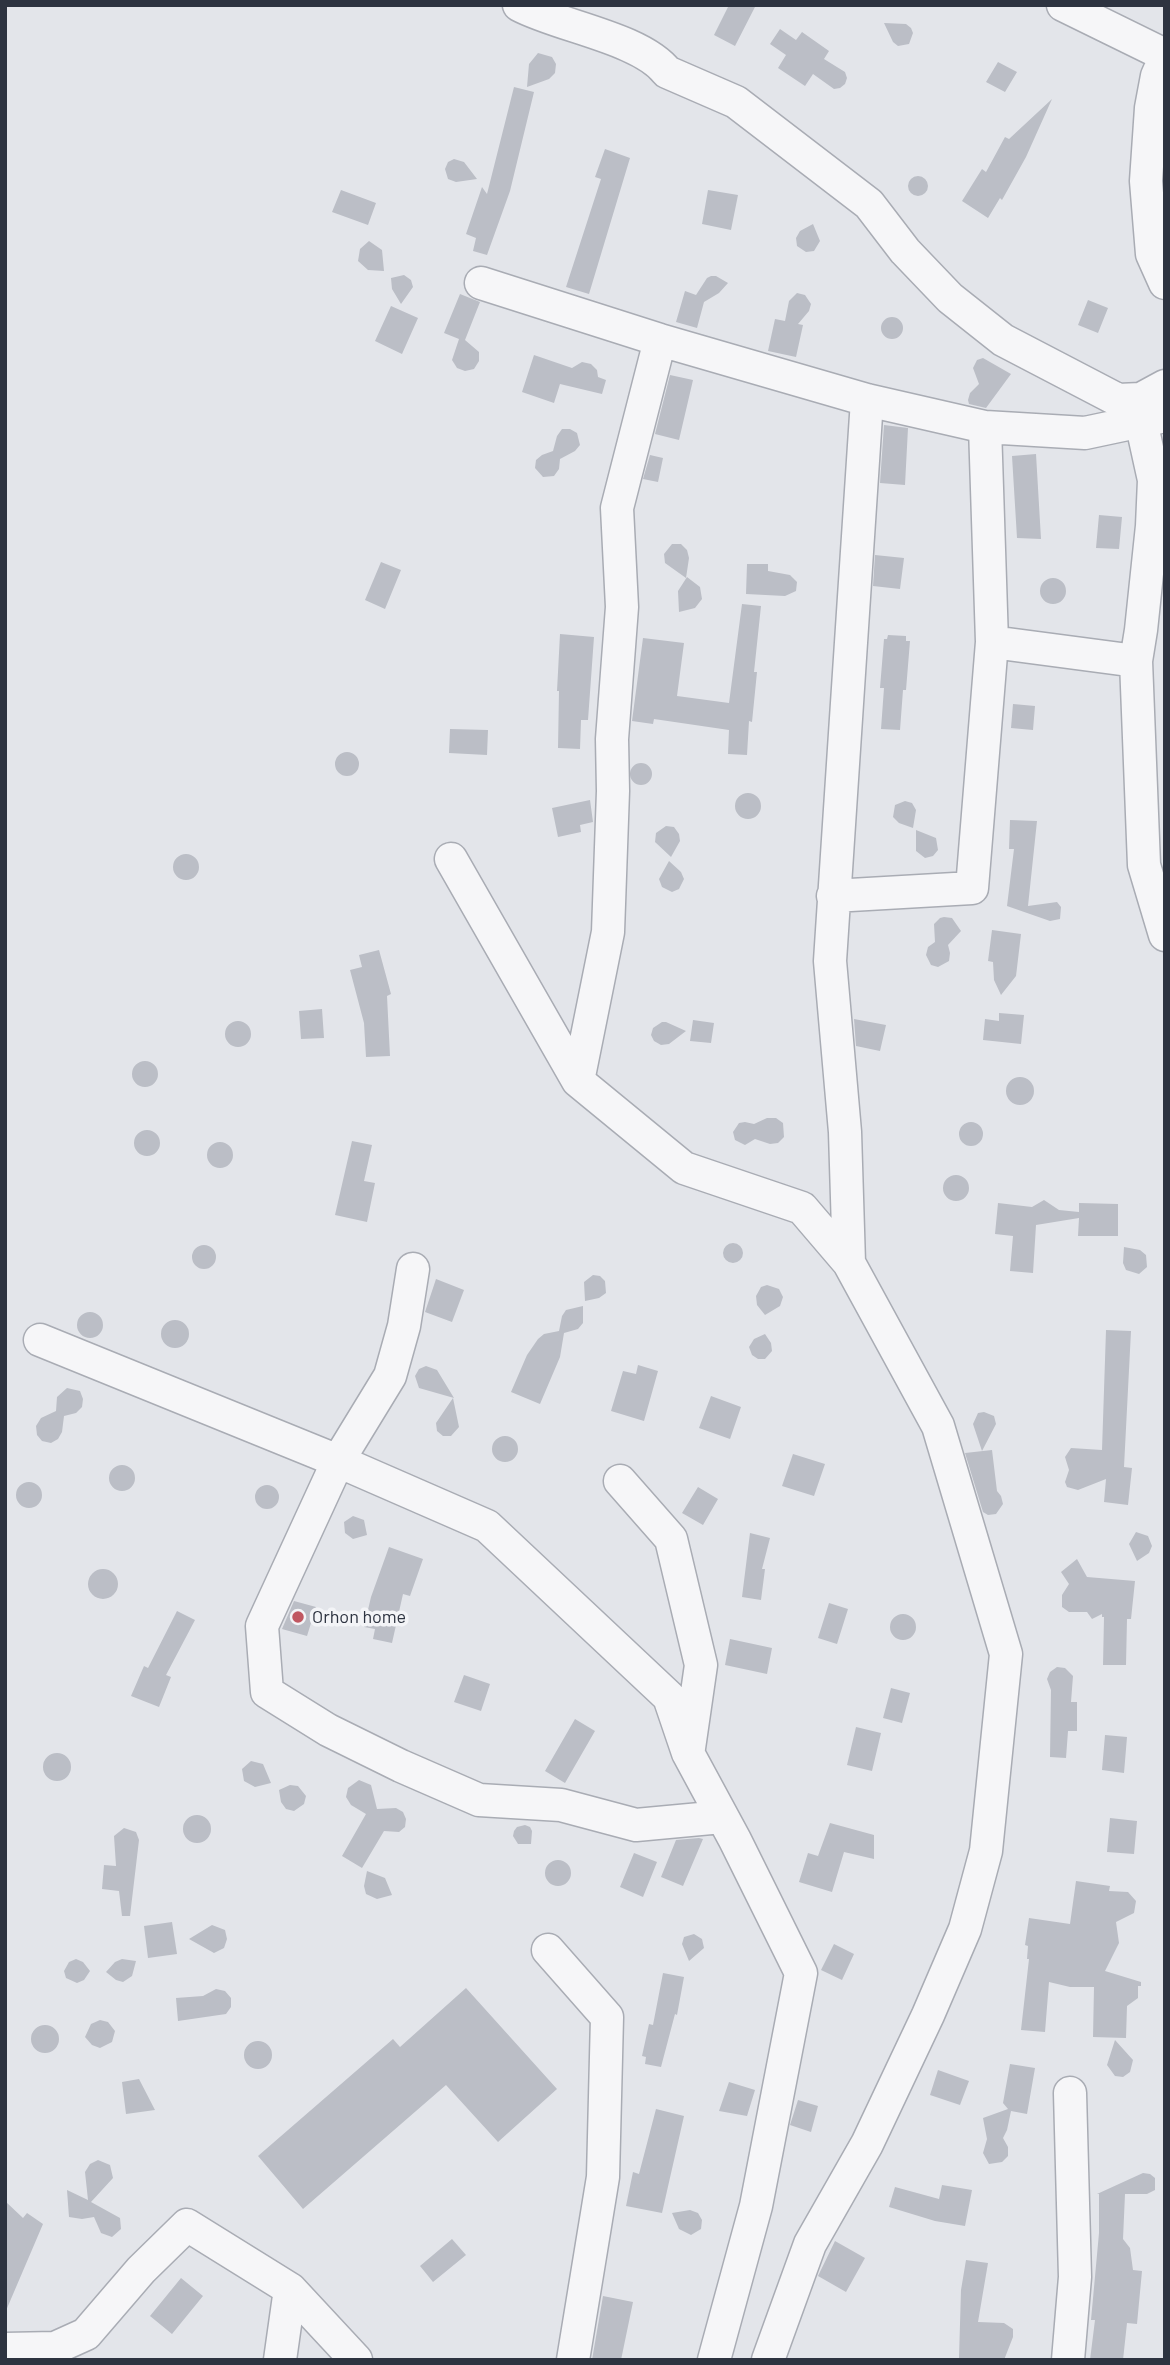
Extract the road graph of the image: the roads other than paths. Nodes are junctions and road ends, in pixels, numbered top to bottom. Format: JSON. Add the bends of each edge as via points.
{"nodes":[{"id":1,"x":519,"y":5,"type":"edge"},
{"id":2,"x":1063,"y":5,"type":"edge"},
{"id":3,"x":1165,"y":56,"type":"edge"},
{"id":4,"x":481,"y":283,"type":"dead end"},
{"id":5,"x":1165,"y":284,"type":"edge"},
{"id":6,"x":660,"y":340,"type":"junction"},
{"id":7,"x":1165,"y":386,"type":"edge"},
{"id":8,"x":867,"y":400,"type":"junction"},
{"id":9,"x":1153,"y":418,"type":"edge"},
{"id":10,"x":985,"y":427,"type":"junction"},
{"id":11,"x":992,"y":642,"type":"junction"},
{"id":12,"x":1136,"y":661,"type":"junction"},
{"id":13,"x":451,"y":859,"type":"dead end"},
{"id":14,"x":833,"y":896,"type":"junction"},
{"id":15,"x":1165,"y":935,"type":"edge"},
{"id":16,"x":578,"y":1081,"type":"junction"},
{"id":17,"x":849,"y":1263,"type":"junction"},
{"id":18,"x":413,"y":1269,"type":"dead end"},
{"id":19,"x":40,"y":1340,"type":"dead end"},
{"id":20,"x":338,"y":1461,"type":"junction"},
{"id":21,"x":620,"y":1481,"type":"dead end"},
{"id":22,"x":688,"y":1753,"type":"junction"},
{"id":23,"x":722,"y":1817,"type":"junction"},
{"id":24,"x":548,"y":1950,"type":"dead end"},
{"id":25,"x":1070,"y":2093,"type":"dead end"},
{"id":26,"x":290,"y":2289,"type":"junction"},
{"id":27,"x":5,"y":2349,"type":"edge"},
{"id":28,"x":280,"y":2360,"type":"edge"},
{"id":29,"x":356,"y":2360,"type":"edge"},
{"id":30,"x":573,"y":2360,"type":"edge"},
{"id":31,"x":714,"y":2360,"type":"edge"},
{"id":32,"x":768,"y":2360,"type":"edge"},
{"id":33,"x":1068,"y":2360,"type":"edge"}],
"edges":[{"from":1,"to":7,"type":"street","via":[[635,49],[667,72],[736,102],[869,204],[950,298],[1003,340],[1118,400],[1141,399]]},
{"from":2,"to":3,"type":"street"},
{"from":3,"to":5,"type":"street","via":[[1151,108],[1146,181],[1152,254]]},
{"from":4,"to":6,"type":"street"},
{"from":6,"to":8,"type":"street"},
{"from":6,"to":16,"type":"street","via":[[617,508],[622,607],[612,739],[608,932]]},
{"from":8,"to":10,"type":"street"},
{"from":8,"to":14,"type":"street"},
{"from":9,"to":10,"type":"street","via":[[1085,433]]},
{"from":9,"to":12,"type":"street","via":[[1152,526]]},
{"from":10,"to":11,"type":"street"},
{"from":11,"to":12,"type":"street"},
{"from":11,"to":14,"type":"street","via":[[972,888]]},
{"from":12,"to":15,"type":"street","via":[[1144,865]]},
{"from":13,"to":16,"type":"street"},
{"from":14,"to":17,"type":"street","via":[[830,961],[845,1132]]},
{"from":16,"to":17,"type":"street","via":[[684,1168],[802,1208]]},
{"from":17,"to":32,"type":"street","via":[[938,1426],[1006,1654],[986,1852],[965,1929],[867,2144],[810,2244]]},
{"from":18,"to":20,"type":"street","via":[[390,1376]]},
{"from":19,"to":20,"type":"street"},
{"from":20,"to":22,"type":"street","via":[[487,1526],[669,1697]]},
{"from":20,"to":23,"type":"street","via":[[262,1626],[267,1692],[340,1736],[479,1800],[561,1805],[636,1825]]},
{"from":21,"to":22,"type":"street","via":[[671,1539],[701,1665]]},
{"from":22,"to":23,"type":"street"},
{"from":23,"to":31,"type":"street","via":[[800,1973],[757,2206]]},
{"from":24,"to":30,"type":"street","via":[[607,2017],[603,2177]]},
{"from":25,"to":33,"type":"street","via":[[1075,2277]]},
{"from":26,"to":27,"type":"street","via":[[187,2225],[86,2334],[55,2348]]},
{"from":26,"to":28,"type":"street"},
{"from":26,"to":29,"type":"street"}]}
